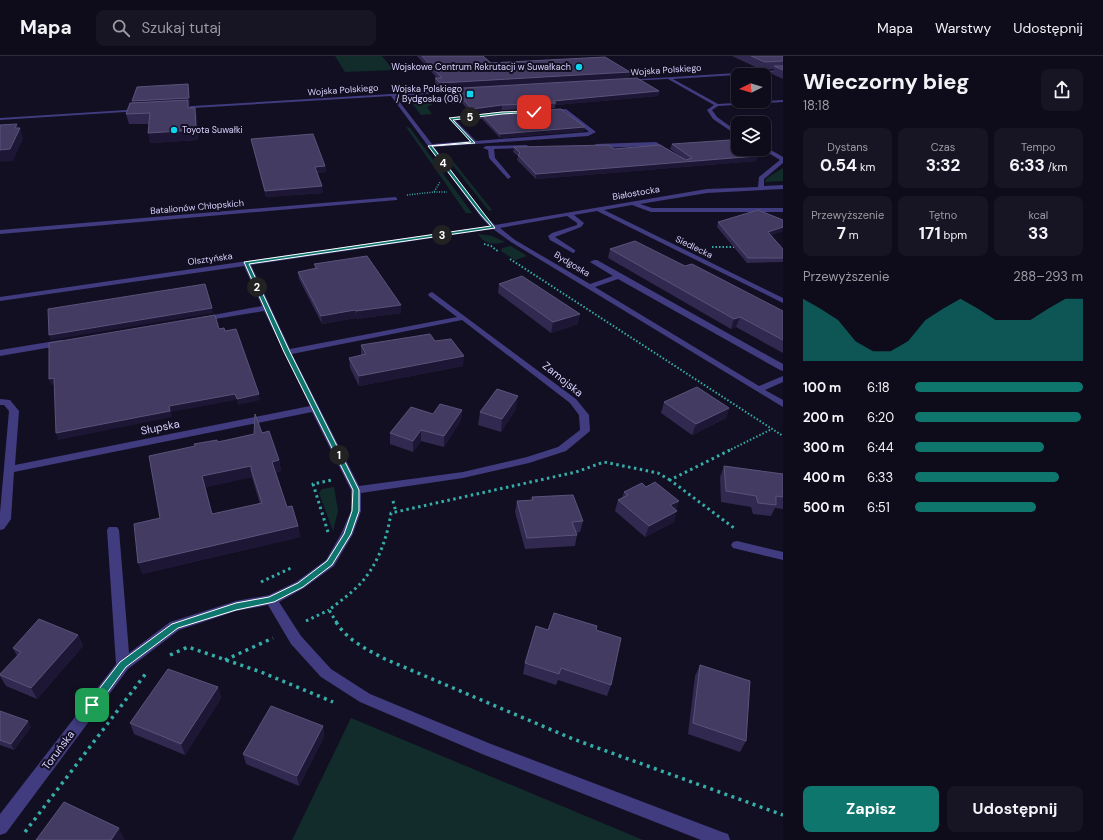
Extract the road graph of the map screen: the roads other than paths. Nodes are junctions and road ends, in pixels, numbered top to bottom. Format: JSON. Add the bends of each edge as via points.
{"nodes":[{"id":1,"x":783,"y":71,"type":"edge"},
{"id":2,"x":669,"y":78,"type":"junction"},
{"id":3,"x":622,"y":81,"type":"edge"},
{"id":4,"x":464,"y":90,"type":"edge"},
{"id":5,"x":392,"y":95,"type":"junction"},
{"id":6,"x":783,"y":101,"type":"edge"},
{"id":7,"x":717,"y":105,"type":"junction"},
{"id":8,"x":173,"y":108,"type":"edge"},
{"id":9,"x":149,"y":110,"type":"edge"},
{"id":10,"x":545,"y":111,"type":"edge"},
{"id":11,"x":494,"y":114,"type":"edge"},
{"id":12,"x":0,"y":119,"type":"edge"},
{"id":13,"x":731,"y":129,"type":"edge"},
{"id":14,"x":474,"y":142,"type":"junction"},
{"id":15,"x":430,"y":146,"type":"junction"},
{"id":16,"x":593,"y":146,"type":"edge"},
{"id":17,"x":534,"y":147,"type":"edge"},
{"id":18,"x":491,"y":148,"type":"junction"},
{"id":19,"x":434,"y":152,"type":"junction"},
{"id":20,"x":771,"y":152,"type":"edge"},
{"id":21,"x":674,"y":155,"type":"edge"},
{"id":22,"x":783,"y":160,"type":"edge"},
{"id":23,"x":508,"y":177,"type":"dead end"},
{"id":24,"x":761,"y":188,"type":"junction"},
{"id":25,"x":783,"y":188,"type":"edge"},
{"id":26,"x":395,"y":199,"type":"road end"},
{"id":27,"x":632,"y":203,"type":"junction"},
{"id":28,"x":597,"y":209,"type":"junction"},
{"id":29,"x":783,"y":210,"type":"edge"},
{"id":30,"x":568,"y":214,"type":"junction"},
{"id":31,"x":494,"y":227,"type":"junction"},
{"id":32,"x":0,"y":232,"type":"edge"},
{"id":33,"x":573,"y":251,"type":"dead end"},
{"id":34,"x":594,"y":262,"type":"dead end"},
{"id":35,"x":246,"y":263,"type":"junction"},
{"id":36,"x":619,"y":276,"type":"junction"},
{"id":37,"x":589,"y":287,"type":"junction"},
{"id":38,"x":432,"y":294,"type":"dead end"},
{"id":39,"x":0,"y":299,"type":"edge"},
{"id":40,"x":783,"y":301,"type":"edge"},
{"id":41,"x":267,"y":308,"type":"junction"},
{"id":42,"x":462,"y":318,"type":"junction"},
{"id":43,"x":196,"y":320,"type":"edge"},
{"id":44,"x":71,"y":341,"type":"edge"},
{"id":45,"x":287,"y":352,"type":"junction"},
{"id":46,"x":0,"y":353,"type":"edge"},
{"id":47,"x":783,"y":368,"type":"edge"},
{"id":48,"x":783,"y":379,"type":"edge"},
{"id":49,"x":759,"y":389,"type":"junction"},
{"id":50,"x":0,"y":402,"type":"edge"},
{"id":51,"x":783,"y":404,"type":"edge"},
{"id":52,"x":316,"y":408,"type":"junction"},
{"id":53,"x":10,"y":469,"type":"junction"},
{"id":54,"x":356,"y":490,"type":"junction"},
{"id":55,"x":0,"y":526,"type":"edge"},
{"id":56,"x":112,"y":530,"type":"dead end"},
{"id":57,"x":737,"y":545,"type":"road end"},
{"id":58,"x":783,"y":556,"type":"edge"},
{"id":59,"x":271,"y":600,"type":"junction"},
{"id":60,"x":123,"y":664,"type":"junction"},
{"id":61,"x":0,"y":827,"type":"edge"},
{"id":62,"x":722,"y":840,"type":"edge"}],
"edges":[{"from":1,"to":2,"type":"street","name":"Wojska Polskiego"},
{"from":2,"to":3,"type":"street","name":"Wojska Polskiego"},
{"from":2,"to":7,"type":"street"},
{"from":4,"to":5,"type":"street","name":"Wojska Polskiego"},
{"from":5,"to":8,"type":"street","name":"Wojska Polskiego"},
{"from":5,"to":15,"type":"street","name":"Bydgoska"},
{"from":6,"to":7,"type":"street"},
{"from":7,"to":13,"type":"street","via":[[709,110],[715,118]]},
{"from":9,"to":12,"type":"street"},
{"from":10,"to":14,"type":"street","via":[[566,110],[593,132]]},
{"from":11,"to":14,"type":"street","via":[[451,119]]},
{"from":14,"to":15,"type":"street"},
{"from":15,"to":19,"type":"street","name":"Bydgoska"},
{"from":16,"to":21,"type":"street","via":[[656,144]]},
{"from":17,"to":18,"type":"street"},
{"from":18,"to":19,"type":"street"},
{"from":18,"to":23,"type":"street","via":[[492,158]]},
{"from":19,"to":31,"type":"street","name":"Bydgoska"},
{"from":20,"to":22,"type":"street"},
{"from":22,"to":24,"type":"street","via":[[761,178]]},
{"from":24,"to":25,"type":"street","name":"Białostocka"},
{"from":24,"to":27,"type":"street","name":"Białostocka","via":[[707,191]]},
{"from":26,"to":32,"type":"street","name":"Batalionów Chłopskich"},
{"from":27,"to":28,"type":"street","name":"Białostocka"},
{"from":27,"to":29,"type":"street","via":[[651,210]]},
{"from":28,"to":30,"type":"street","name":"Białostocka"},
{"from":28,"to":40,"type":"street","name":"Siedlecka"},
{"from":30,"to":31,"type":"street","name":"Białostocka"},
{"from":30,"to":33,"type":"street","via":[[581,223],[579,226],[551,236]]},
{"from":31,"to":35,"type":"street","name":"Olsztyńska"},
{"from":31,"to":37,"type":"street","name":"Bydgoska"},
{"from":34,"to":36,"type":"street"},
{"from":35,"to":39,"type":"street","name":"Olsztyńska"},
{"from":35,"to":41,"type":"street","name":"Toruńska"},
{"from":36,"to":37,"type":"street"},
{"from":36,"to":47,"type":"street"},
{"from":37,"to":49,"type":"street","name":"Bydgoska"},
{"from":38,"to":42,"type":"street"},
{"from":41,"to":43,"type":"street"},
{"from":41,"to":45,"type":"street","name":"Toruńska"},
{"from":42,"to":45,"type":"street"},
{"from":42,"to":54,"type":"street","name":"Zamojska","via":[[573,401],[584,415],[586,431],[562,449],[529,460],[463,475]]},
{"from":44,"to":46,"type":"street"},
{"from":45,"to":52,"type":"street","name":"Toruńska"},
{"from":48,"to":49,"type":"street"},
{"from":49,"to":51,"type":"street","name":"Bydgoska"},
{"from":50,"to":53,"type":"street","via":[[7,402],[14,411]]},
{"from":52,"to":53,"type":"street","name":"Słupska"},
{"from":52,"to":54,"type":"street","name":"Toruńska"},
{"from":53,"to":55,"type":"street","via":[[5,519]]},
{"from":54,"to":59,"type":"street","name":"Toruńska","via":[[356,511],[347,534],[330,563],[300,585]]},
{"from":56,"to":60,"type":"street"},
{"from":57,"to":58,"type":"street"},
{"from":59,"to":60,"type":"street","name":"Toruńska","via":[[236,606],[175,626]]},
{"from":59,"to":62,"type":"street","via":[[296,640],[326,673],[365,698],[487,749]]},
{"from":60,"to":61,"type":"street","name":"Toruńska"}]}
